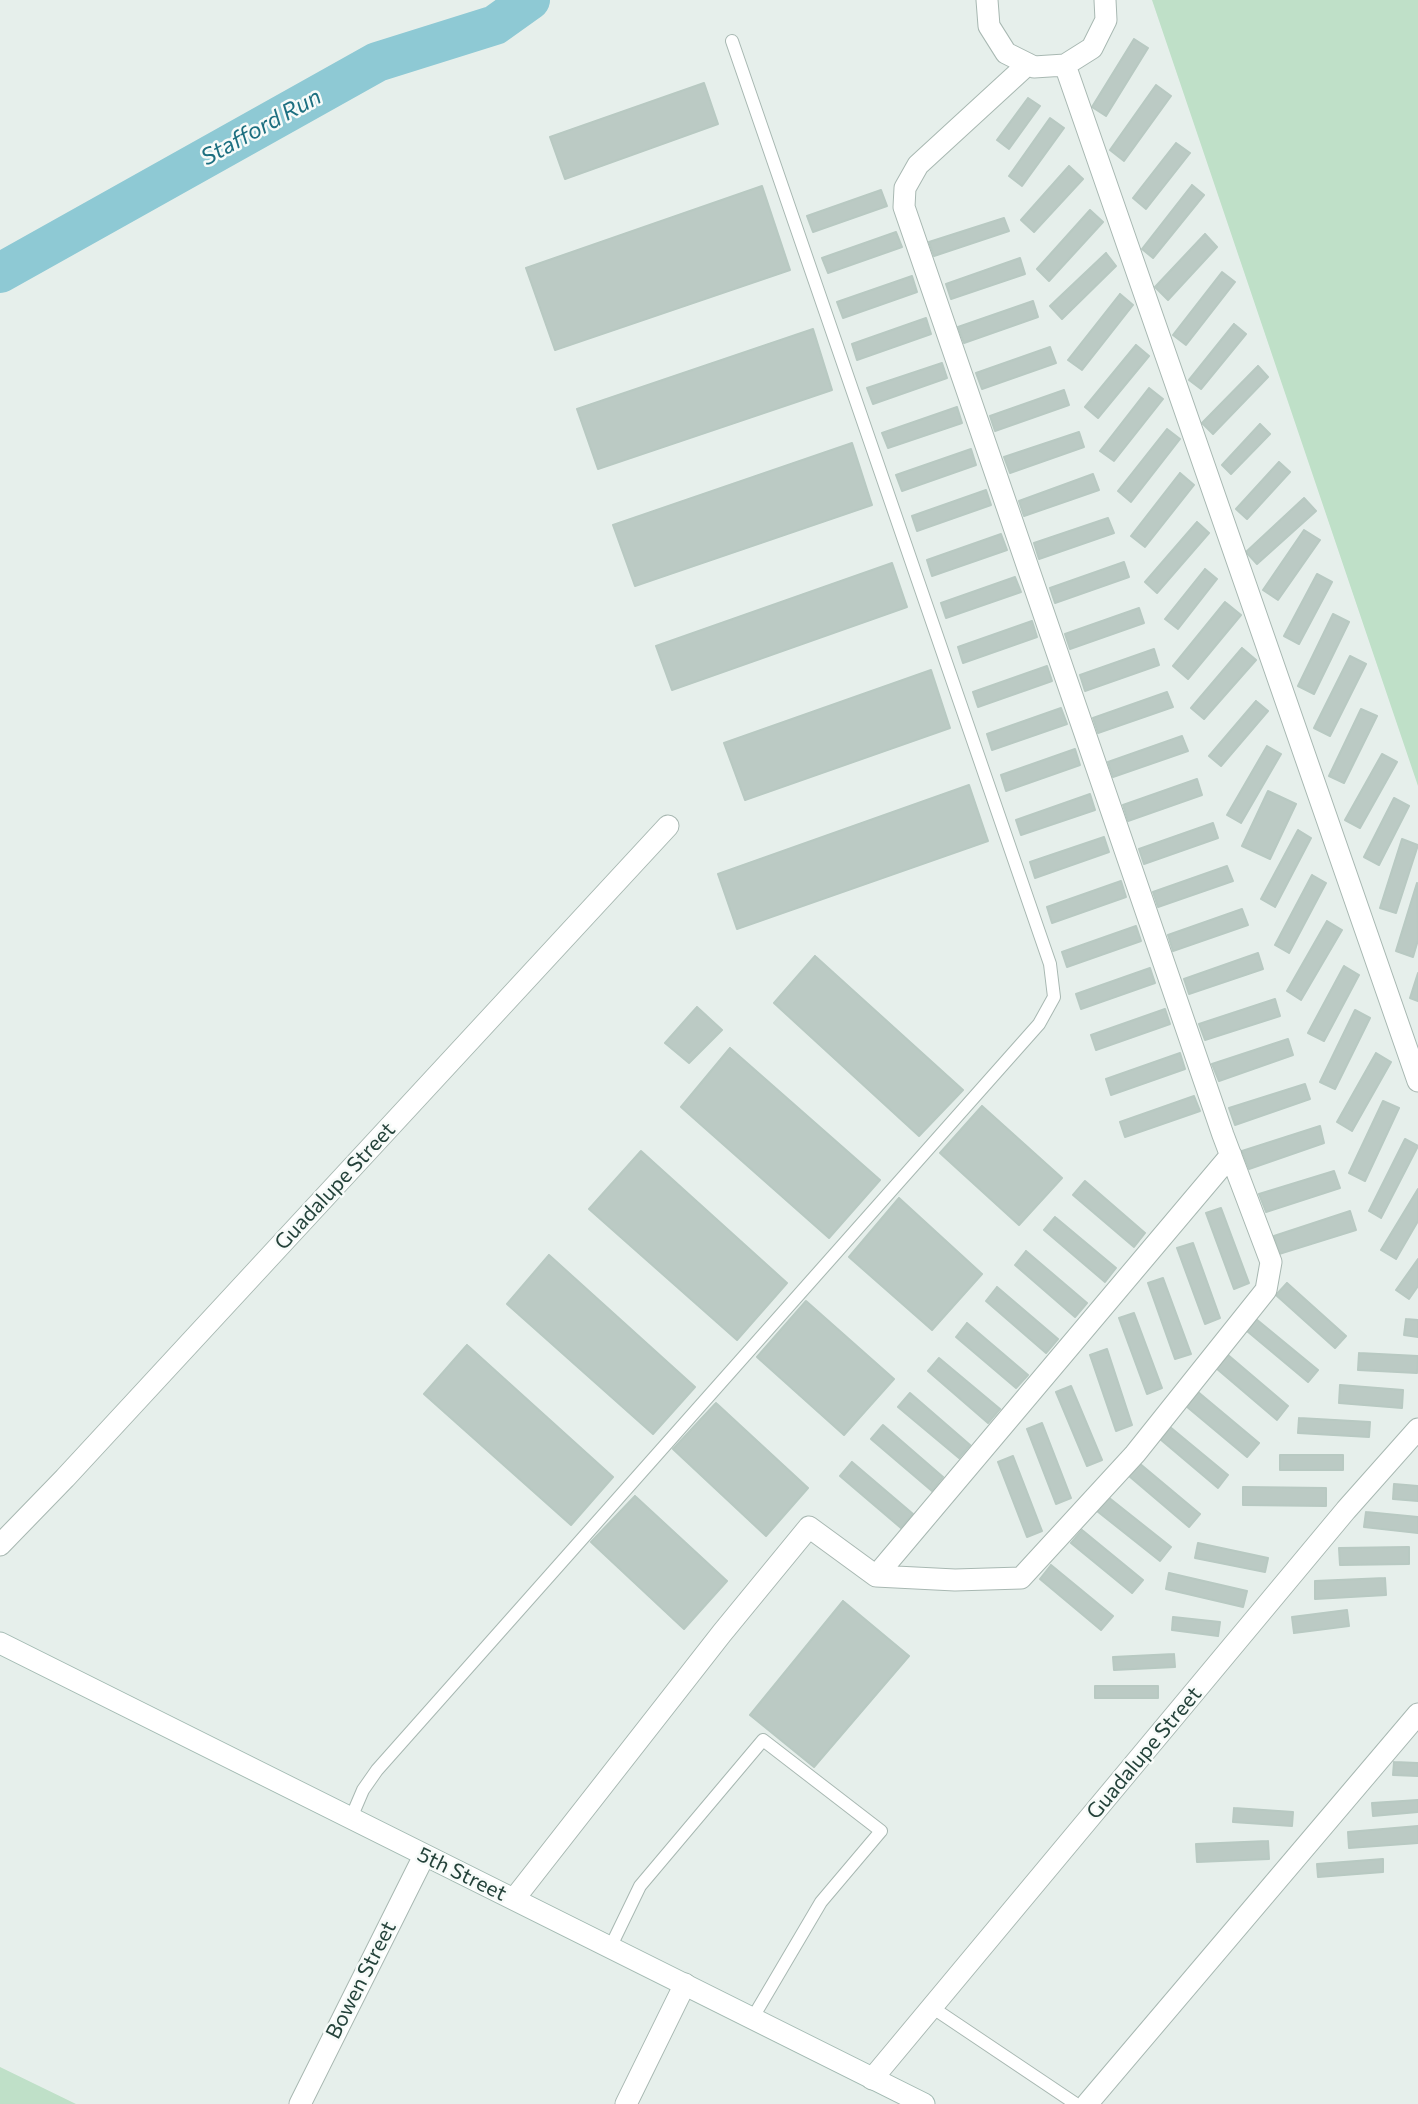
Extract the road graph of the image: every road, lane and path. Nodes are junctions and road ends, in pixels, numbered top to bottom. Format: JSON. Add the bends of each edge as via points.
{"nodes":[{"id":1,"x":987,"y":0,"type":"edge"},
{"id":2,"x":1105,"y":0,"type":"edge"},
{"id":3,"x":732,"y":41,"type":"dead end"},
{"id":4,"x":1028,"y":64,"type":"junction"},
{"id":5,"x":1065,"y":65,"type":"junction"},
{"id":6,"x":668,"y":826,"type":"dead end"},
{"id":7,"x":1418,"y":1081,"type":"edge"},
{"id":8,"x":1231,"y":1155,"type":"junction"},
{"id":9,"x":1418,"y":1429,"type":"edge"},
{"id":10,"x":0,"y":1545,"type":"edge"},
{"id":11,"x":876,"y":1576,"type":"junction"},
{"id":12,"x":0,"y":1643,"type":"edge"},
{"id":13,"x":1418,"y":1714,"type":"edge"},
{"id":14,"x":351,"y":1818,"type":"junction"},
{"id":15,"x":425,"y":1856,"type":"junction"},
{"id":16,"x":514,"y":1899,"type":"junction"},
{"id":17,"x":610,"y":1948,"type":"junction"},
{"id":18,"x":685,"y":1984,"type":"junction"},
{"id":19,"x":933,"y":2008,"type":"junction"},
{"id":20,"x":752,"y":2019,"type":"junction"},
{"id":21,"x":872,"y":2079,"type":"junction"},
{"id":22,"x":300,"y":2104,"type":"edge"},
{"id":23,"x":626,"y":2104,"type":"edge"},
{"id":24,"x":924,"y":2104,"type":"edge"},
{"id":25,"x":1076,"y":2104,"type":"edge"},
{"id":26,"x":1087,"y":2104,"type":"edge"}],
"edges":[{"from":1,"to":4,"type":"street","via":[[989,26],[1006,53]]},
{"from":2,"to":5,"type":"street","via":[[1106,20],[1092,48]]},
{"from":3,"to":14,"type":"lane","via":[[1050,964],[1054,997],[1039,1024],[377,1770]]},
{"from":4,"to":5,"type":"street"},
{"from":4,"to":8,"type":"street","via":[[918,165],[905,188],[904,207]]},
{"from":5,"to":7,"type":"street"},
{"from":6,"to":10,"type":"street","name":"Guadalupe Street"},
{"from":8,"to":11,"type":"street"},
{"from":8,"to":11,"type":"street","via":[[1271,1262],[1266,1290],[1135,1454],[1021,1578]]},
{"from":9,"to":19,"type":"street","name":"Guadalupe Street"},
{"from":11,"to":16,"type":"street","via":[[809,1527]]},
{"from":12,"to":14,"type":"street","name":"5th Street"},
{"from":13,"to":26,"type":"street"},
{"from":14,"to":15,"type":"street","name":"5th Street"},
{"from":15,"to":16,"type":"street","name":"5th Street"},
{"from":15,"to":22,"type":"street","name":"Bowen Street"},
{"from":16,"to":17,"type":"street","name":"5th Street"},
{"from":17,"to":18,"type":"street","name":"5th Street"},
{"from":17,"to":20,"type":"lane","via":[[640,1886],[763,1740],[881,1831],[821,1902]]},
{"from":18,"to":20,"type":"street","name":"5th Street"},
{"from":18,"to":23,"type":"street"},
{"from":19,"to":21,"type":"street","name":"Guadalupe Street"},
{"from":19,"to":25,"type":"lane"},
{"from":20,"to":21,"type":"street","name":"5th Street"},
{"from":21,"to":24,"type":"street","name":"5th Street"}]}
